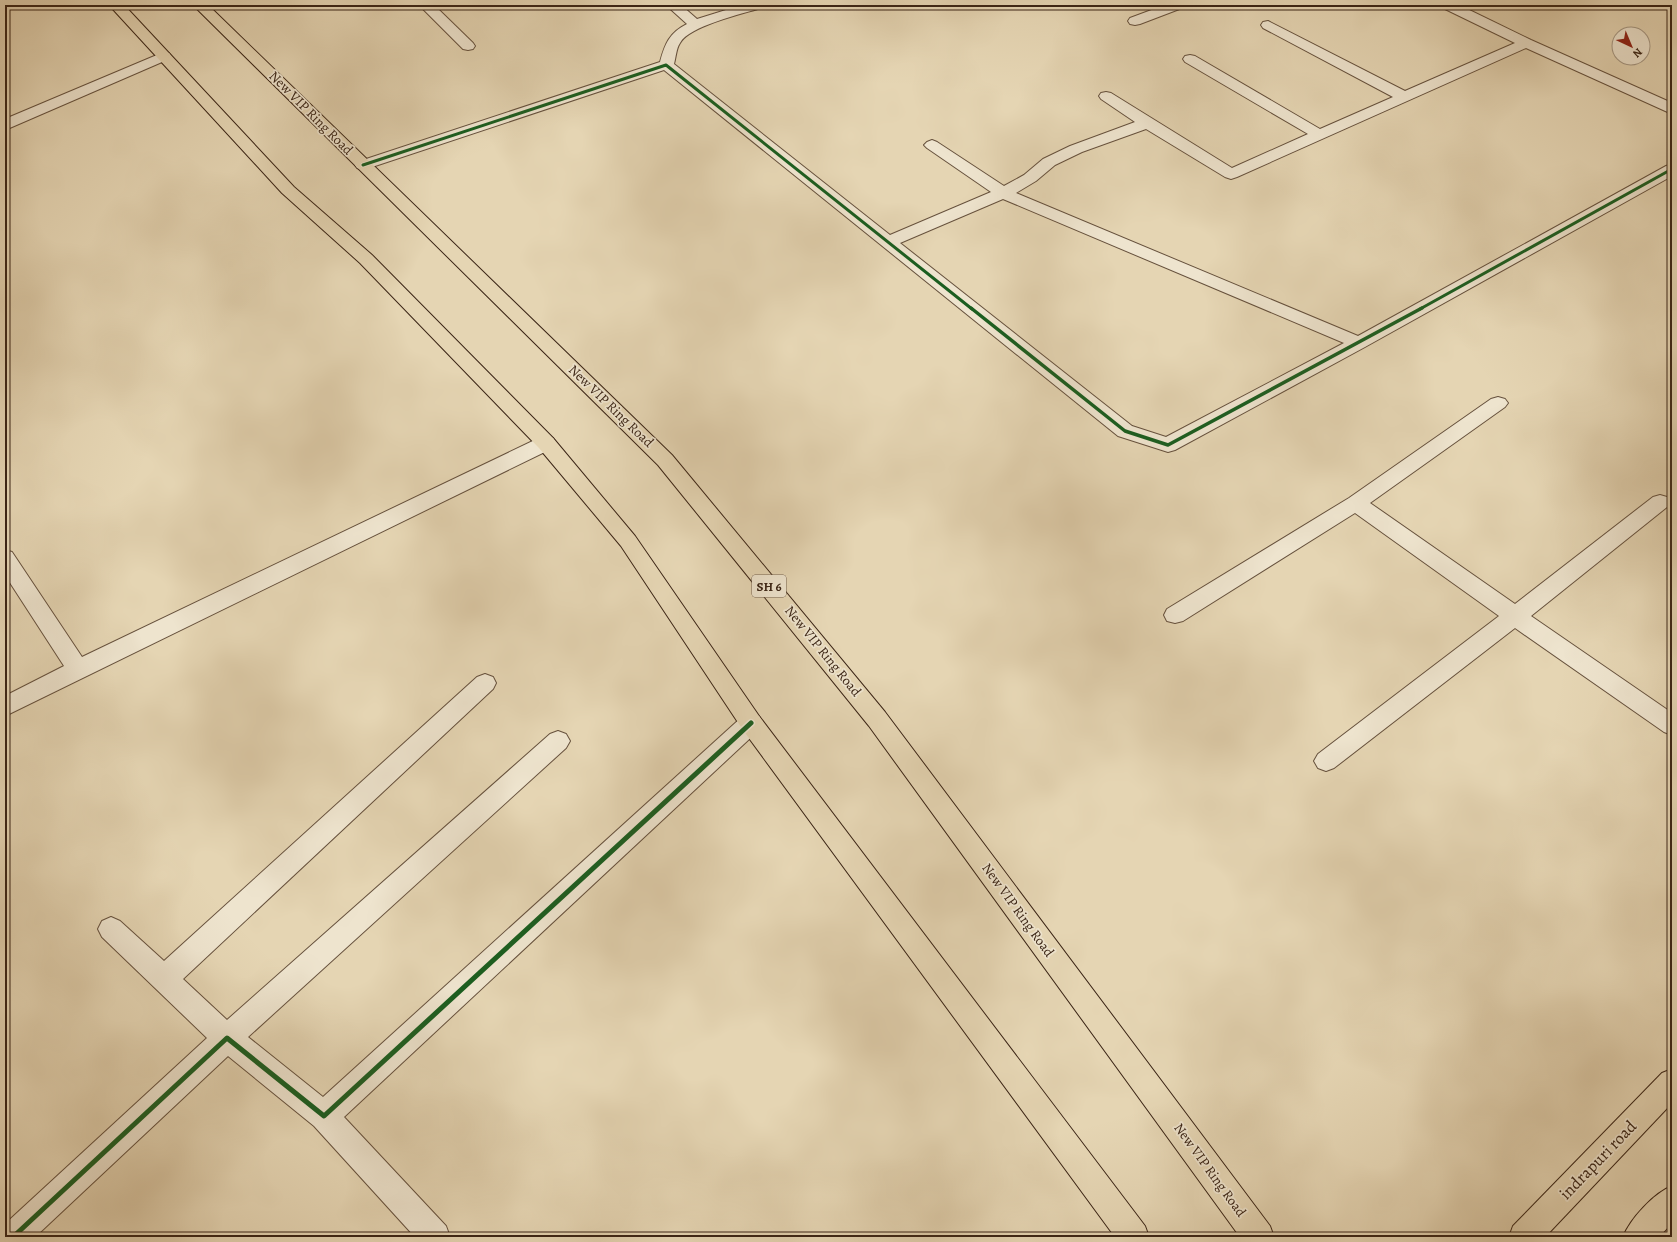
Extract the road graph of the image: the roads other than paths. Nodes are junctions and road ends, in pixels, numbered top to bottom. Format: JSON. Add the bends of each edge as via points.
{"nodes":[{"id":1,"x":116,"y":5,"type":"edge"},
{"id":2,"x":200,"y":5,"type":"edge"},
{"id":3,"x":426,"y":5,"type":"edge"},
{"id":4,"x":673,"y":5,"type":"edge"},
{"id":5,"x":756,"y":5,"type":"edge"},
{"id":6,"x":1178,"y":5,"type":"edge"},
{"id":7,"x":1448,"y":5,"type":"edge"},
{"id":8,"x":1135,"y":21,"type":"dead end"},
{"id":9,"x":696,"y":25,"type":"junction"},
{"id":10,"x":1268,"y":25,"type":"dead end"},
{"id":11,"x":1526,"y":43,"type":"junction"},
{"id":12,"x":468,"y":46,"type":"dead end"},
{"id":13,"x":164,"y":56,"type":"junction"},
{"id":14,"x":1190,"y":59,"type":"dead end"},
{"id":15,"x":666,"y":65,"type":"junction"},
{"id":16,"x":1106,"y":96,"type":"dead end"},
{"id":17,"x":1405,"y":97,"type":"junction"},
{"id":18,"x":1672,"y":109,"type":"edge"},
{"id":19,"x":1147,"y":123,"type":"junction"},
{"id":20,"x":5,"y":125,"type":"edge"},
{"id":21,"x":1320,"y":135,"type":"junction"},
{"id":22,"x":932,"y":145,"type":"dead end"},
{"id":23,"x":364,"y":165,"type":"junction"},
{"id":24,"x":1672,"y":169,"type":"edge"},
{"id":25,"x":1003,"y":193,"type":"junction"},
{"id":26,"x":888,"y":242,"type":"junction"},
{"id":27,"x":1359,"y":343,"type":"junction"},
{"id":28,"x":1498,"y":403,"type":"dead end"},
{"id":29,"x":546,"y":443,"type":"junction"},
{"id":30,"x":1660,"y":502,"type":"dead end"},
{"id":31,"x":1356,"y":503,"type":"junction"},
{"id":32,"x":5,"y":558,"type":"edge"},
{"id":33,"x":1175,"y":615,"type":"dead end"},
{"id":34,"x":1515,"y":616,"type":"junction"},
{"id":35,"x":78,"y":669,"type":"junction"},
{"id":36,"x":485,"y":683,"type":"dead end"},
{"id":37,"x":5,"y":707,"type":"edge"},
{"id":38,"x":751,"y":723,"type":"junction"},
{"id":39,"x":1672,"y":725,"type":"edge"},
{"id":40,"x":558,"y":741,"type":"dead end"},
{"id":41,"x":1326,"y":761,"type":"dead end"},
{"id":42,"x":111,"y":929,"type":"dead end"},
{"id":43,"x":164,"y":979,"type":"junction"},
{"id":44,"x":227,"y":1038,"type":"junction"},
{"id":45,"x":1672,"y":1084,"type":"edge"},
{"id":46,"x":324,"y":1116,"type":"junction"},
{"id":47,"x":1672,"y":1201,"type":"edge"},
{"id":48,"x":13,"y":1237,"type":"edge"},
{"id":49,"x":435,"y":1237,"type":"edge"},
{"id":50,"x":1134,"y":1237,"type":"edge"},
{"id":51,"x":1259,"y":1237,"type":"edge"},
{"id":52,"x":1524,"y":1237,"type":"edge"},
{"id":53,"x":1638,"y":1237,"type":"edge"}],
"edges":[{"from":1,"to":13,"type":"main road"},
{"from":2,"to":23,"type":"main road","name":"New VIP Ring Road","number":"SH 6"},
{"from":3,"to":12,"type":"street"},
{"from":4,"to":9,"type":"street"},
{"from":5,"to":9,"type":"street"},
{"from":6,"to":8,"type":"street"},
{"from":7,"to":11,"type":"street"},
{"from":9,"to":15,"type":"street","via":[[682,32],[674,40]]},
{"from":10,"to":17,"type":"street"},
{"from":11,"to":17,"type":"street"},
{"from":11,"to":18,"type":"street"},
{"from":13,"to":20,"type":"street"},
{"from":13,"to":29,"type":"main road","via":[[288,190],[366,259]]},
{"from":14,"to":21,"type":"street"},
{"from":15,"to":23,"type":"street"},
{"from":15,"to":26,"type":"street"},
{"from":16,"to":19,"type":"street"},
{"from":17,"to":21,"type":"street"},
{"from":19,"to":21,"type":"street","via":[[1231,174]]},
{"from":19,"to":25,"type":"street","via":[[1062,155],[1030,178]]},
{"from":22,"to":25,"type":"street"},
{"from":23,"to":51,"type":"main road","name":"New VIP Ring Road","number":"SH 6","via":[[665,460],[877,719]]},
{"from":24,"to":27,"type":"street"},
{"from":25,"to":26,"type":"street"},
{"from":25,"to":27,"type":"street"},
{"from":26,"to":27,"type":"street","via":[[1125,431],[1168,445]]},
{"from":28,"to":31,"type":"street"},
{"from":29,"to":35,"type":"street"},
{"from":29,"to":38,"type":"main road","via":[[628,542]]},
{"from":30,"to":34,"type":"street"},
{"from":31,"to":33,"type":"street"},
{"from":31,"to":34,"type":"street"},
{"from":32,"to":35,"type":"street"},
{"from":34,"to":39,"type":"street"},
{"from":34,"to":41,"type":"street"},
{"from":35,"to":37,"type":"street"},
{"from":36,"to":43,"type":"street"},
{"from":38,"to":46,"type":"street"},
{"from":38,"to":50,"type":"main road"},
{"from":40,"to":44,"type":"street"},
{"from":42,"to":43,"type":"street"},
{"from":43,"to":44,"type":"street"},
{"from":44,"to":46,"type":"street"},
{"from":44,"to":48,"type":"street"},
{"from":45,"to":52,"type":"main road","name":"indrapuri road"},
{"from":46,"to":49,"type":"street"},
{"from":47,"to":53,"type":"main road"}]}
